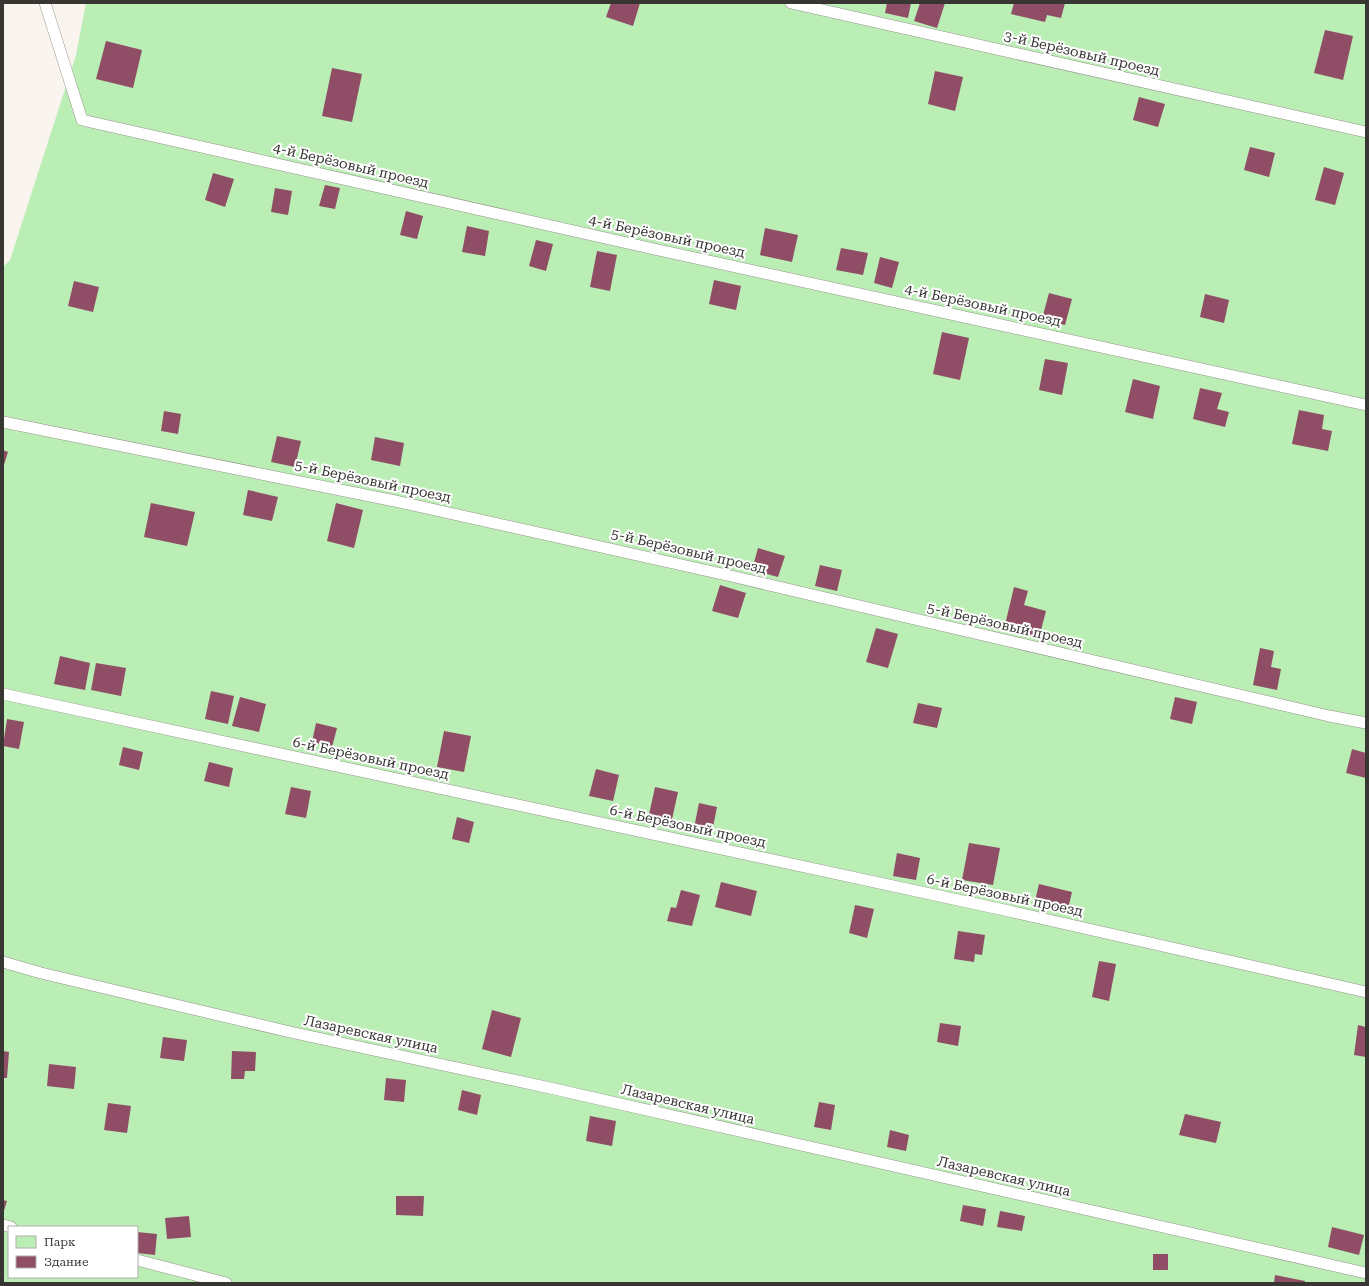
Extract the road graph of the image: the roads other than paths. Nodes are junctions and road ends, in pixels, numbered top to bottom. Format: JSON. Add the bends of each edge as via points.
{"nodes":[{"id":1,"x":45,"y":3,"type":"edge"},
{"id":2,"x":791,"y":3,"type":"edge"},
{"id":3,"x":1366,"y":132,"type":"edge"},
{"id":4,"x":1366,"y":404,"type":"edge"},
{"id":5,"x":3,"y":422,"type":"edge"},
{"id":6,"x":3,"y":694,"type":"edge"},
{"id":7,"x":1366,"y":723,"type":"edge"},
{"id":8,"x":3,"y":962,"type":"edge"},
{"id":9,"x":1366,"y":992,"type":"edge"},
{"id":10,"x":138,"y":1260,"type":"edge"},
{"id":11,"x":1366,"y":1273,"type":"edge"},
{"id":12,"x":226,"y":1283,"type":"edge"}],
"edges":[{"from":1,"to":4,"type":"lane","name":"4-й Берёзовый проезд","via":[[82,120],[654,249]]},
{"from":2,"to":3,"type":"lane","name":"3-й Берёзовый проезд"},
{"from":5,"to":7,"type":"lane","name":"5-й Берёзовый проезд","via":[[395,500]]},
{"from":6,"to":9,"type":"lane","name":"6-й Берёзовый проезд","via":[[1009,911]]},
{"from":8,"to":11,"type":"lane","name":"Лазаревская улица","via":[[290,1032],[550,1088]]},
{"from":10,"to":12,"type":"lane"}]}
